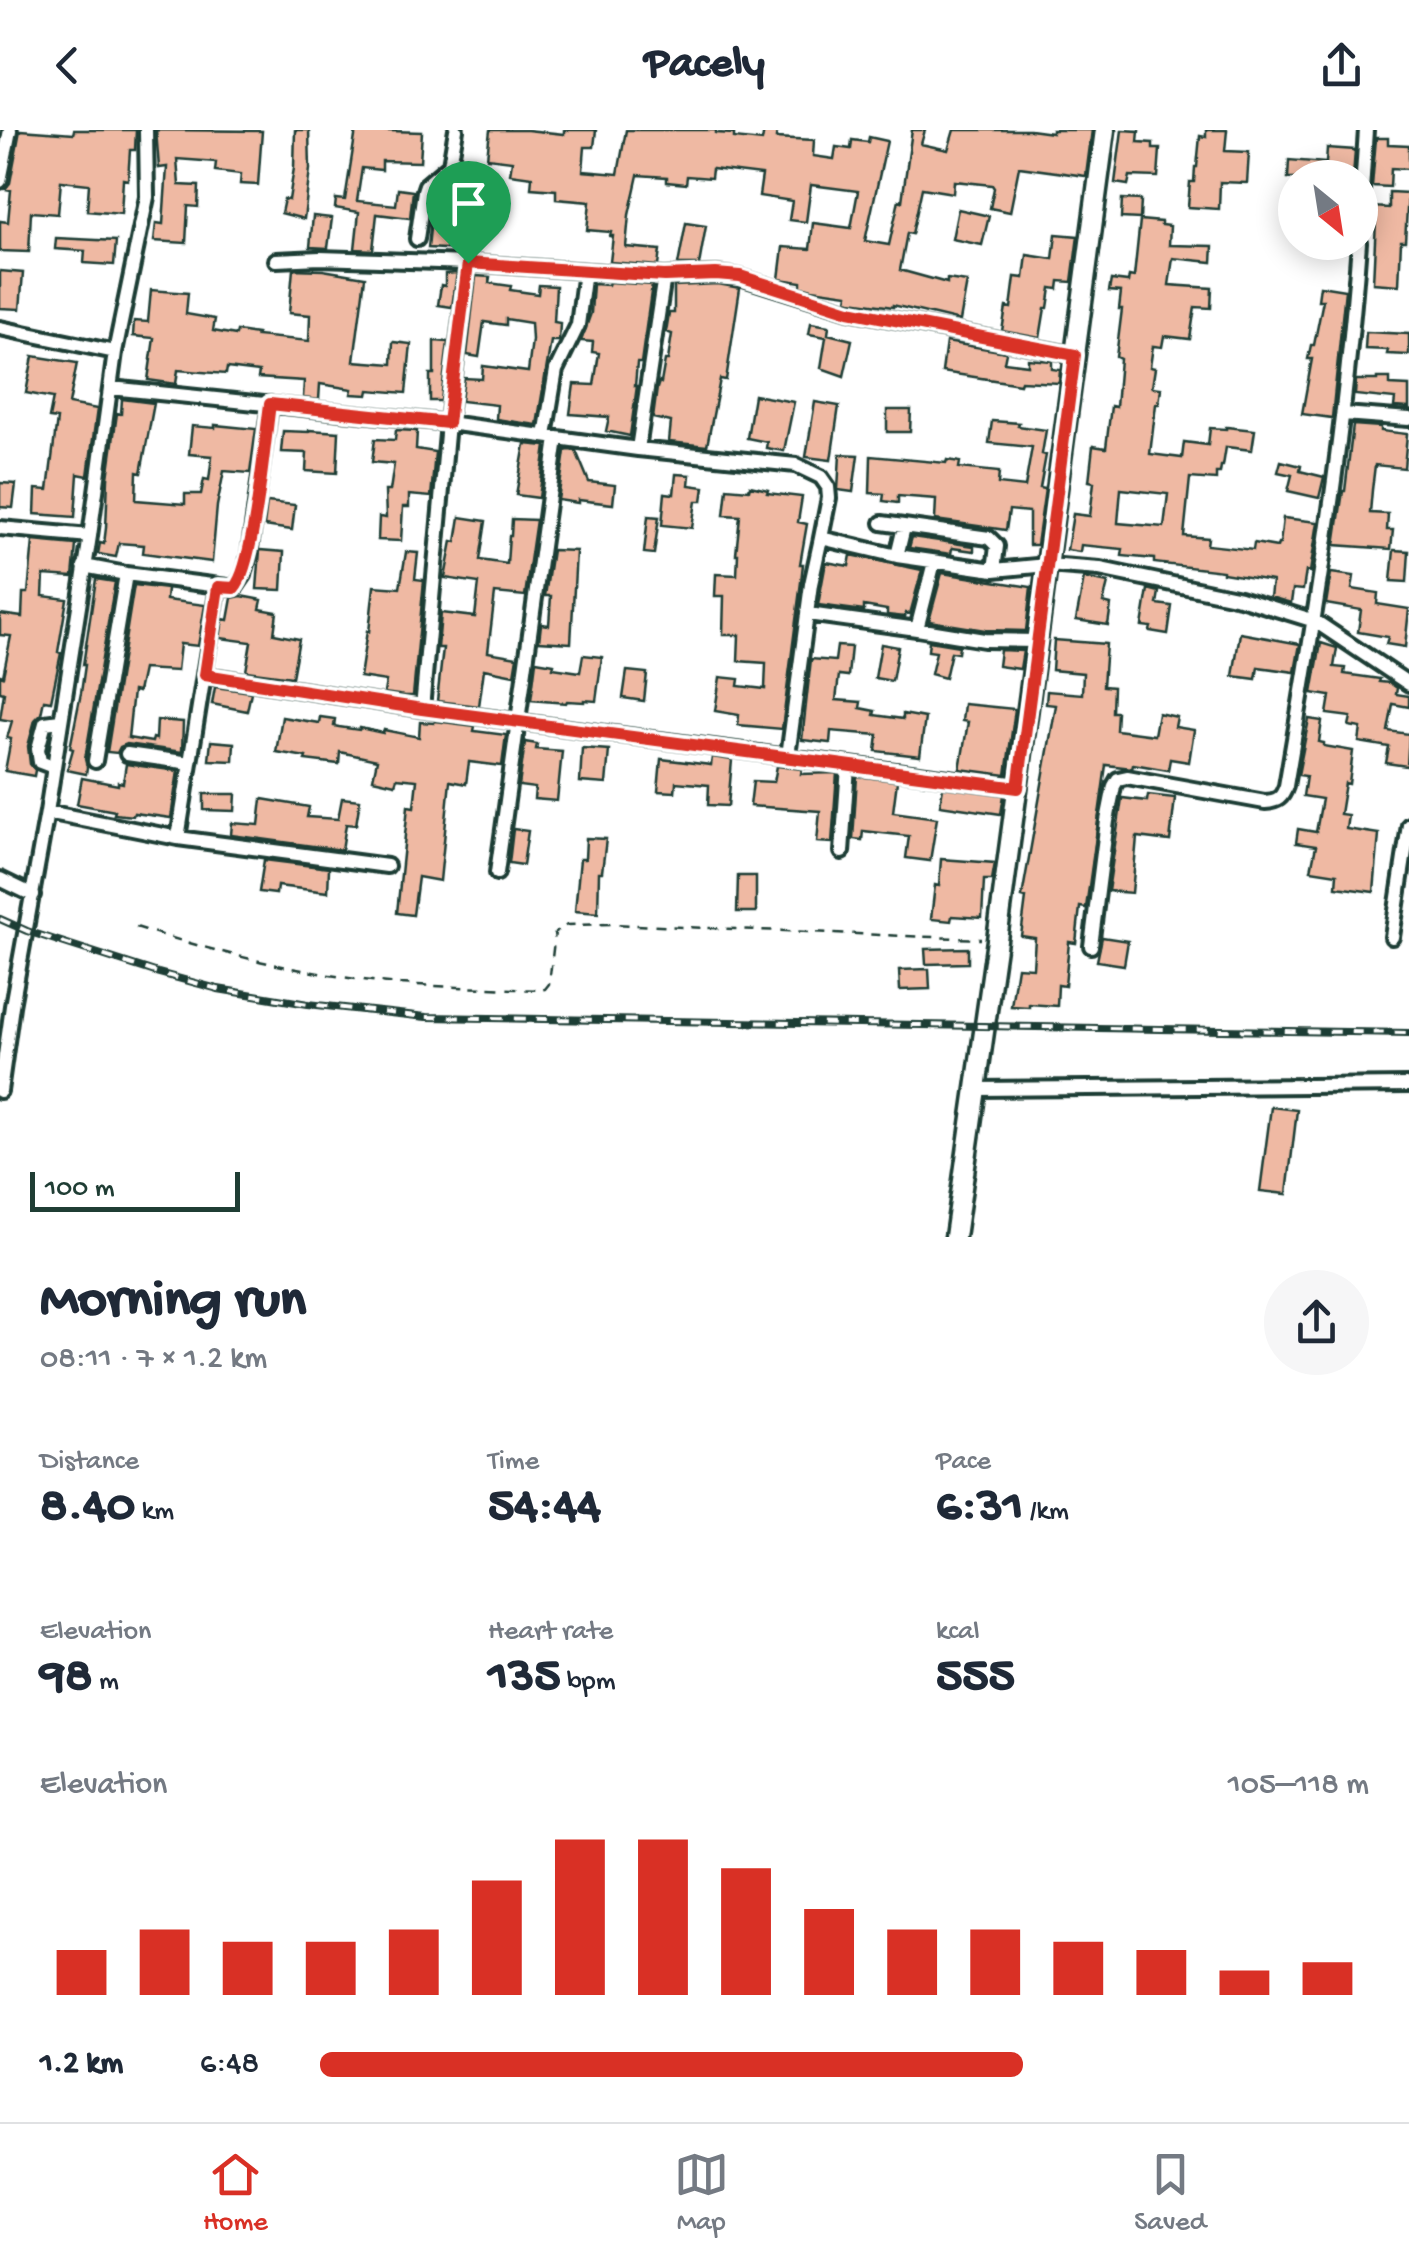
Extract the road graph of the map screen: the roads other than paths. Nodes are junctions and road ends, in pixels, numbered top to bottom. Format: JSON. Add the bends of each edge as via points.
{"nodes":[{"id":1,"x":10,"y":130,"type":"edge"},
{"id":2,"x":146,"y":130,"type":"edge"},
{"id":3,"x":456,"y":130,"type":"edge"},
{"id":4,"x":1105,"y":130,"type":"edge"},
{"id":5,"x":1366,"y":130,"type":"edge"},
{"id":6,"x":1364,"y":160,"type":"edge"},
{"id":7,"x":0,"y":181,"type":"edge"},
{"id":8,"x":417,"y":239,"type":"dead end"},
{"id":9,"x":276,"y":260,"type":"dead end"},
{"id":10,"x":1357,"y":260,"type":"edge"},
{"id":11,"x":468,"y":263,"type":"junction"},
{"id":12,"x":585,"y":271,"type":"junction"},
{"id":13,"x":664,"y":276,"type":"junction"},
{"id":14,"x":0,"y":328,"type":"edge"},
{"id":15,"x":115,"y":352,"type":"junction"},
{"id":16,"x":1075,"y":355,"type":"junction"},
{"id":17,"x":111,"y":388,"type":"junction"},
{"id":18,"x":270,"y":404,"type":"junction"},
{"id":19,"x":1344,"y":414,"type":"junction"},
{"id":20,"x":1409,"y":419,"type":"edge"},
{"id":21,"x":448,"y":423,"type":"junction"},
{"id":22,"x":551,"y":437,"type":"junction"},
{"id":23,"x":638,"y":449,"type":"junction"},
{"id":24,"x":882,"y":523,"type":"dead end"},
{"id":25,"x":904,"y":527,"type":"junction"},
{"id":26,"x":0,"y":528,"type":"edge"},
{"id":27,"x":90,"y":536,"type":"junction"},
{"id":28,"x":821,"y":538,"type":"junction"},
{"id":29,"x":897,"y":556,"type":"junction"},
{"id":30,"x":934,"y":562,"type":"junction"},
{"id":31,"x":1047,"y":565,"type":"junction"},
{"id":32,"x":84,"y":566,"type":"junction"},
{"id":33,"x":994,"y":570,"type":"junction"},
{"id":34,"x":126,"y":574,"type":"junction"},
{"id":35,"x":218,"y":587,"type":"junction"},
{"id":36,"x":808,"y":614,"type":"junction"},
{"id":37,"x":1315,"y":620,"type":"junction"},
{"id":38,"x":917,"y":629,"type":"junction"},
{"id":39,"x":1037,"y":641,"type":"junction"},
{"id":40,"x":205,"y":675,"type":"junction"},
{"id":41,"x":1409,"y":684,"type":"edge"},
{"id":42,"x":422,"y":709,"type":"junction"},
{"id":43,"x":518,"y":721,"type":"junction"},
{"id":44,"x":126,"y":754,"type":"dead end"},
{"id":45,"x":788,"y":756,"type":"junction"},
{"id":46,"x":95,"y":761,"type":"dead end"},
{"id":47,"x":190,"y":763,"type":"junction"},
{"id":48,"x":848,"y":766,"type":"junction"},
{"id":49,"x":1018,"y":788,"type":"junction"},
{"id":50,"x":47,"y":812,"type":"junction"},
{"id":51,"x":1409,"y":825,"type":"edge"},
{"id":52,"x":178,"y":838,"type":"junction"},
{"id":53,"x":842,"y":852,"type":"dead end"},
{"id":54,"x":387,"y":866,"type":"dead end"},
{"id":55,"x":497,"y":873,"type":"dead end"},
{"id":56,"x":0,"y":880,"type":"edge"},
{"id":57,"x":33,"y":895,"type":"junction"},
{"id":58,"x":1392,"y":937,"type":"dead end"},
{"id":59,"x":1091,"y":946,"type":"dead end"},
{"id":60,"x":1409,"y":1085,"type":"edge"},
{"id":61,"x":976,"y":1090,"type":"junction"},
{"id":62,"x":0,"y":1091,"type":"edge"},
{"id":63,"x":955,"y":1237,"type":"edge"}],
"edges":[{"from":1,"to":7,"type":"street"},
{"from":2,"to":15,"type":"street","via":[[147,197]]},
{"from":3,"to":8,"type":"street","via":[[450,166],[426,185]]},
{"from":4,"to":16,"type":"street"},
{"from":5,"to":6,"type":"street"},
{"from":9,"to":11,"type":"street"},
{"from":10,"to":19,"type":"street"},
{"from":11,"to":12,"type":"street"},
{"from":11,"to":21,"type":"street"},
{"from":12,"to":13,"type":"street"},
{"from":12,"to":22,"type":"street","via":[[578,325],[556,370]]},
{"from":13,"to":16,"type":"street","via":[[740,276],[849,311]]},
{"from":13,"to":23,"type":"street"},
{"from":14,"to":15,"type":"street"},
{"from":15,"to":17,"type":"street"},
{"from":16,"to":31,"type":"street"},
{"from":17,"to":18,"type":"street"},
{"from":17,"to":27,"type":"street"},
{"from":18,"to":21,"type":"street"},
{"from":18,"to":35,"type":"street","via":[[244,575],[234,588]]},
{"from":19,"to":20,"type":"street"},
{"from":19,"to":37,"type":"street"},
{"from":21,"to":22,"type":"street"},
{"from":21,"to":42,"type":"street"},
{"from":22,"to":23,"type":"street"},
{"from":22,"to":43,"type":"street"},
{"from":23,"to":28,"type":"street","via":[[812,471],[828,487]]},
{"from":24,"to":25,"type":"street"},
{"from":25,"to":29,"type":"street"},
{"from":25,"to":33,"type":"street","via":[[989,538],[997,546]]},
{"from":26,"to":27,"type":"street"},
{"from":27,"to":32,"type":"street"},
{"from":28,"to":29,"type":"street"},
{"from":28,"to":36,"type":"street"},
{"from":29,"to":30,"type":"street"},
{"from":30,"to":33,"type":"street"},
{"from":30,"to":38,"type":"street"},
{"from":31,"to":33,"type":"street"},
{"from":31,"to":37,"type":"street","via":[[1240,598]]},
{"from":31,"to":39,"type":"street"},
{"from":32,"to":34,"type":"street"},
{"from":32,"to":50,"type":"street"},
{"from":34,"to":35,"type":"street"},
{"from":34,"to":46,"type":"street"},
{"from":35,"to":40,"type":"street"},
{"from":36,"to":38,"type":"street"},
{"from":36,"to":45,"type":"street"},
{"from":37,"to":41,"type":"street"},
{"from":37,"to":59,"type":"street","via":[[1282,796],[1265,802],[1122,776],[1116,781]]},
{"from":38,"to":39,"type":"street"},
{"from":39,"to":49,"type":"street"},
{"from":40,"to":42,"type":"street"},
{"from":40,"to":47,"type":"street"},
{"from":42,"to":43,"type":"street"},
{"from":43,"to":45,"type":"street"},
{"from":43,"to":55,"type":"street"},
{"from":44,"to":47,"type":"street"},
{"from":45,"to":48,"type":"street"},
{"from":47,"to":52,"type":"street"},
{"from":48,"to":49,"type":"street"},
{"from":48,"to":53,"type":"street"},
{"from":49,"to":61,"type":"street"},
{"from":50,"to":52,"type":"street"},
{"from":50,"to":57,"type":"street"},
{"from":51,"to":58,"type":"street"},
{"from":52,"to":54,"type":"street"},
{"from":56,"to":57,"type":"street"},
{"from":57,"to":62,"type":"street"},
{"from":60,"to":61,"type":"street"},
{"from":61,"to":63,"type":"street"}]}
